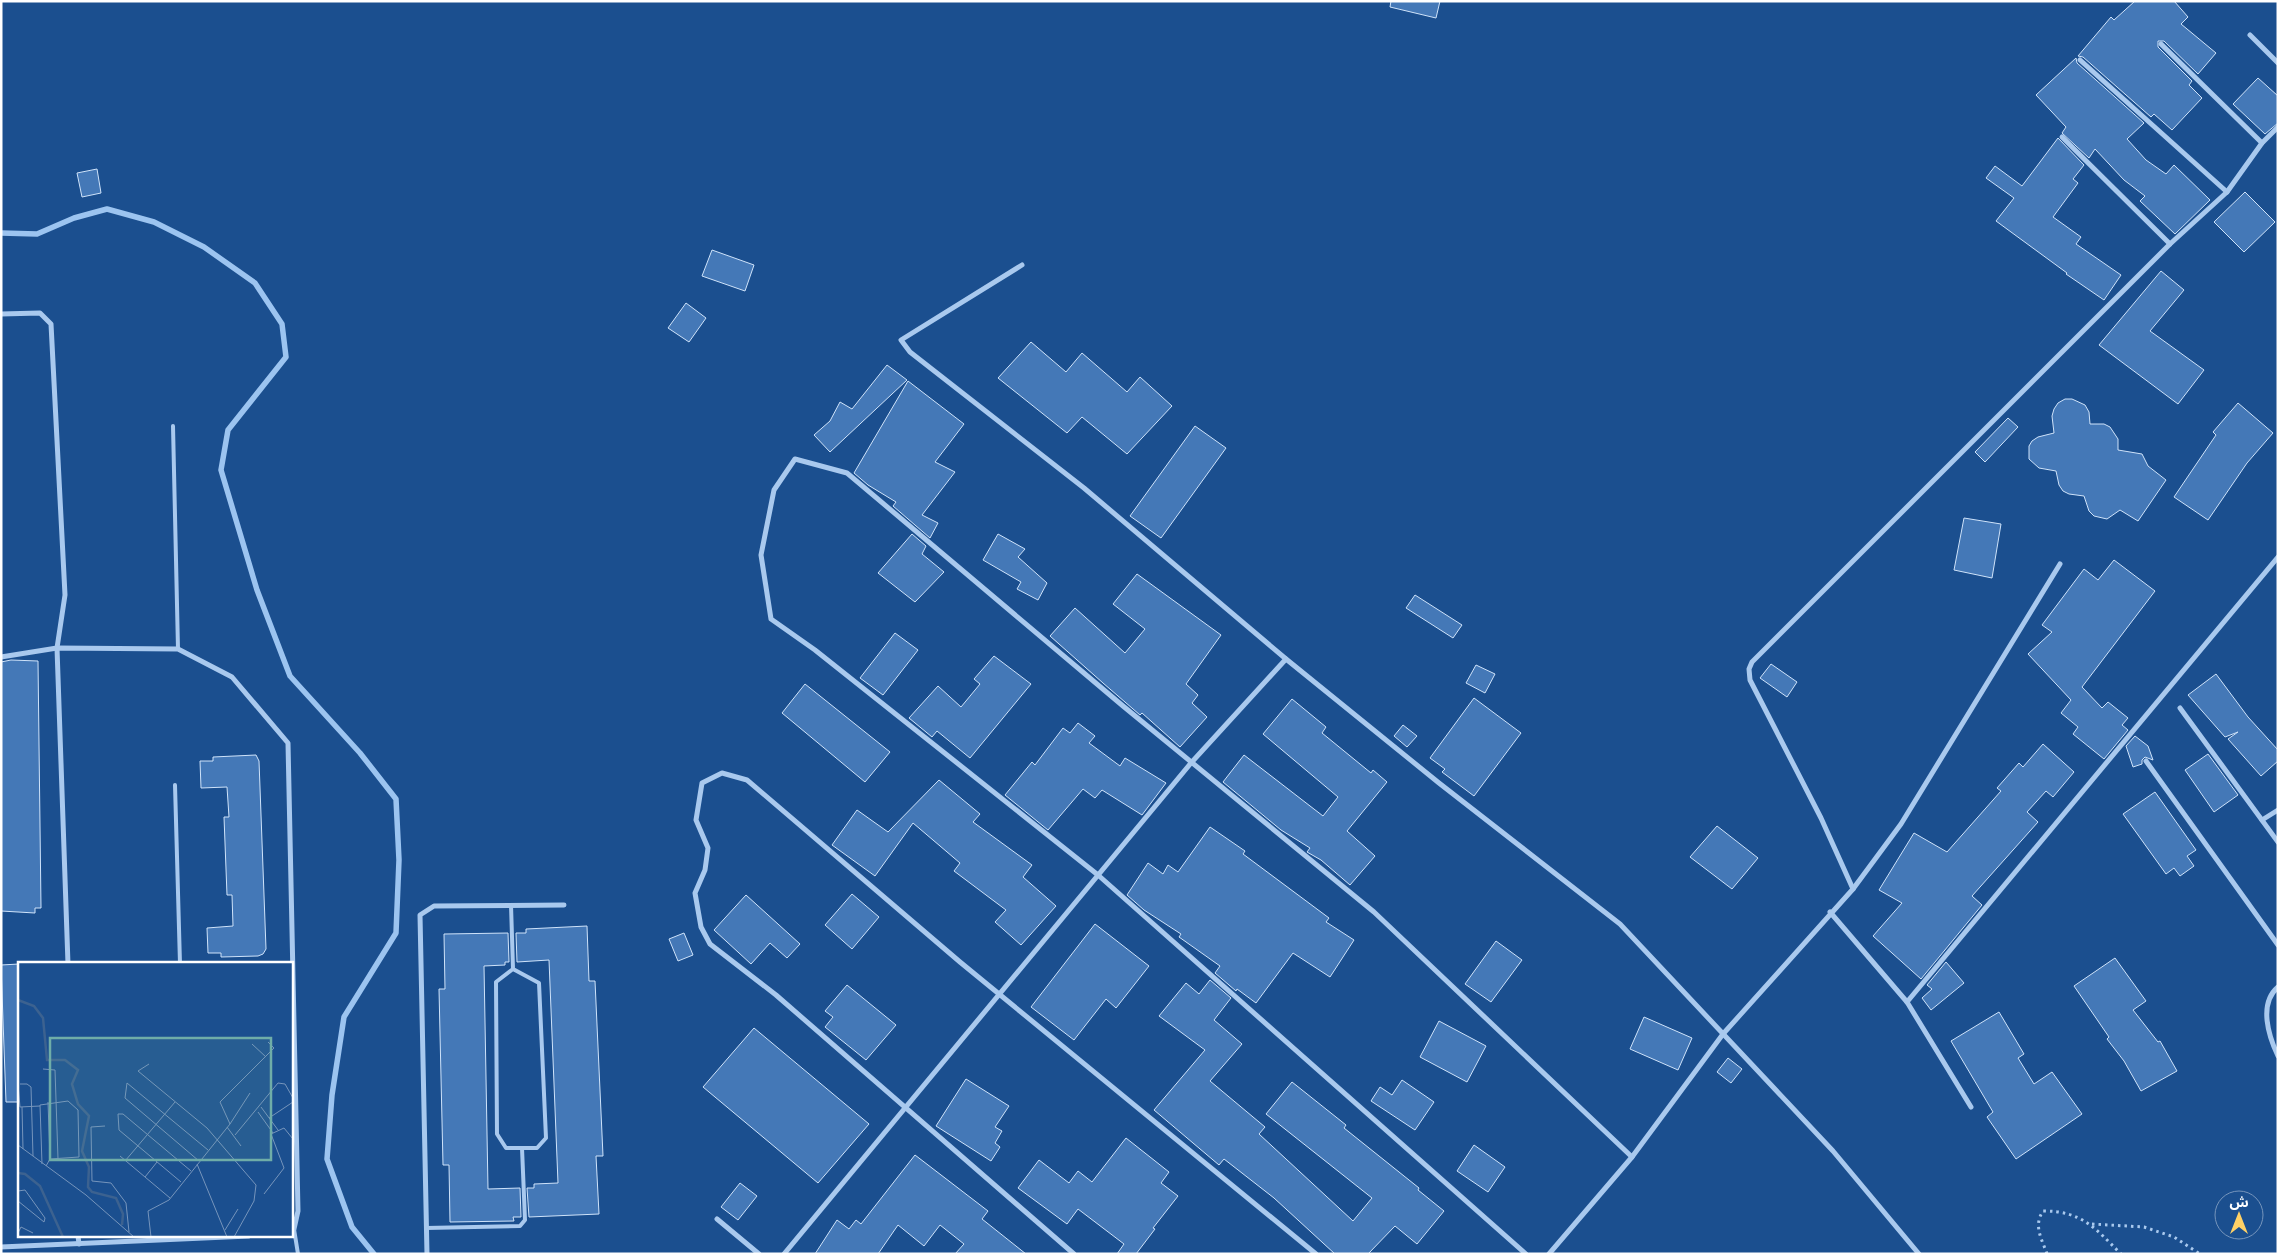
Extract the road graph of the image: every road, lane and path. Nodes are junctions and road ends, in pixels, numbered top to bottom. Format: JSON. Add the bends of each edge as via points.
{"nodes":[{"id":1,"x":2250,"y":35,"type":"dead end"},
{"id":2,"x":2161,"y":44,"type":"dead end"},
{"id":3,"x":2080,"y":60,"type":"dead end"},
{"id":4,"x":2278,"y":63,"type":"edge"},
{"id":5,"x":2278,"y":127,"type":"edge"},
{"id":6,"x":2062,"y":137,"type":"dead end"},
{"id":7,"x":2262,"y":143,"type":"junction"},
{"id":8,"x":2227,"y":192,"type":"junction"},
{"id":9,"x":2170,"y":244,"type":"junction"},
{"id":10,"x":1022,"y":265,"type":"dead end"},
{"id":11,"x":1,"y":314,"type":"edge"},
{"id":12,"x":173,"y":426,"type":"dead end"},
{"id":13,"x":2278,"y":557,"type":"edge"},
{"id":14,"x":2060,"y":564,"type":"dead end"},
{"id":15,"x":57,"y":648,"type":"junction"},
{"id":16,"x":178,"y":649,"type":"junction"},
{"id":17,"x":1,"y":657,"type":"edge"},
{"id":18,"x":1286,"y":659,"type":"junction"},
{"id":19,"x":2180,"y":708,"type":"dead end"},
{"id":20,"x":2146,"y":761,"type":"dead end"},
{"id":21,"x":1191,"y":763,"type":"junction"},
{"id":22,"x":175,"y":785,"type":"dead end"},
{"id":23,"x":2278,"y":810,"type":"edge"},
{"id":24,"x":2262,"y":820,"type":"junction"},
{"id":25,"x":2278,"y":842,"type":"edge"},
{"id":26,"x":1098,"y":875,"type":"junction"},
{"id":27,"x":1852,"y":889,"type":"junction"},
{"id":28,"x":511,"y":905,"type":"junction"},
{"id":29,"x":564,"y":905,"type":"dead end"},
{"id":30,"x":1830,"y":912,"type":"junction"},
{"id":31,"x":2278,"y":945,"type":"edge"},
{"id":32,"x":68,"y":962,"type":"edge"},
{"id":33,"x":180,"y":962,"type":"edge"},
{"id":34,"x":292,"y":962,"type":"edge"},
{"id":35,"x":513,"y":969,"type":"junction"},
{"id":36,"x":292,"y":980,"type":"edge"},
{"id":37,"x":2278,"y":987,"type":"edge"},
{"id":38,"x":1000,"y":993,"type":"junction"},
{"id":39,"x":1907,"y":1002,"type":"junction"},
{"id":40,"x":1722,"y":1034,"type":"junction"},
{"id":41,"x":2278,"y":1056,"type":"edge"},
{"id":42,"x":1971,"y":1107,"type":"dead end"},
{"id":43,"x":905,"y":1108,"type":"junction"},
{"id":44,"x":522,"y":1148,"type":"junction"},
{"id":45,"x":1632,"y":1157,"type":"junction"},
{"id":46,"x":717,"y":1219,"type":"dead end"},
{"id":47,"x":2091,"y":1224,"type":"junction"},
{"id":48,"x":426,"y":1228,"type":"junction"},
{"id":49,"x":293,"y":1230,"type":"edge"},
{"id":50,"x":78,"y":1238,"type":"edge"},
{"id":51,"x":172,"y":1238,"type":"edge"},
{"id":52,"x":79,"y":1244,"type":"junction"},
{"id":53,"x":1,"y":1247,"type":"edge"},
{"id":54,"x":298,"y":1254,"type":"edge"},
{"id":55,"x":427,"y":1254,"type":"edge"},
{"id":56,"x":759,"y":1254,"type":"edge"},
{"id":57,"x":784,"y":1254,"type":"edge"},
{"id":58,"x":1074,"y":1254,"type":"edge"},
{"id":59,"x":1316,"y":1254,"type":"edge"},
{"id":60,"x":1526,"y":1254,"type":"edge"},
{"id":61,"x":1550,"y":1254,"type":"edge"},
{"id":62,"x":1919,"y":1254,"type":"edge"},
{"id":63,"x":2047,"y":1254,"type":"edge"},
{"id":64,"x":2120,"y":1254,"type":"edge"},
{"id":65,"x":2200,"y":1254,"type":"edge"}],
"edges":[{"from":1,"to":4,"type":"street"},
{"from":2,"to":7,"type":"street"},
{"from":3,"to":8,"type":"street"},
{"from":5,"to":7,"type":"street"},
{"from":6,"to":9,"type":"street"},
{"from":7,"to":8,"type":"street"},
{"from":8,"to":9,"type":"street"},
{"from":9,"to":27,"type":"street","via":[[1752,662],[1750,680],[1821,818]]},
{"from":10,"to":18,"type":"street","via":[[901,340],[910,352],[1084,488]]},
{"from":11,"to":15,"type":"street","via":[[40,313],[51,324],[65,595]]},
{"from":12,"to":16,"type":"lane"},
{"from":13,"to":39,"type":"street"},
{"from":14,"to":27,"type":"street","via":[[1901,824]]},
{"from":15,"to":16,"type":"street"},
{"from":15,"to":17,"type":"street"},
{"from":15,"to":32,"type":"street"},
{"from":16,"to":34,"type":"street","via":[[232,677],[288,743]]},
{"from":18,"to":21,"type":"street"},
{"from":18,"to":40,"type":"street","via":[[1620,924]]},
{"from":19,"to":24,"type":"street"},
{"from":20,"to":31,"type":"street"},
{"from":21,"to":26,"type":"street"},
{"from":21,"to":26,"type":"street","via":[[847,473],[795,459],[774,490],[760,555],[772,619]]},
{"from":21,"to":45,"type":"street","via":[[1374,912]]},
{"from":22,"to":33,"type":"lane"},
{"from":23,"to":24,"type":"street"},
{"from":24,"to":25,"type":"street"},
{"from":26,"to":38,"type":"street"},
{"from":26,"to":60,"type":"street"},
{"from":27,"to":30,"type":"street"},
{"from":28,"to":29,"type":"street"},
{"from":28,"to":35,"type":"lane"},
{"from":28,"to":48,"type":"street","via":[[434,906],[420,915]]},
{"from":30,"to":39,"type":"street"},
{"from":30,"to":40,"type":"street"},
{"from":35,"to":44,"type":"lane","via":[[496,982],[497,1134],[506,1148]]},
{"from":35,"to":44,"type":"lane","via":[[539,983],[546,1138],[537,1148]]},
{"from":36,"to":49,"type":"street","via":[[298,1211]]},
{"from":37,"to":41,"type":"street","via":[[2267,1007],[2269,1036]]},
{"from":38,"to":43,"type":"street"},
{"from":38,"to":43,"type":"street","via":[[747,780],[722,773],[702,783],[696,820],[708,848],[705,870],[695,893],[701,926],[710,944],[776,995]]},
{"from":38,"to":59,"type":"street"},
{"from":39,"to":42,"type":"street"},
{"from":40,"to":45,"type":"street"},
{"from":40,"to":62,"type":"street","via":[[1833,1151]]},
{"from":43,"to":57,"type":"street"},
{"from":43,"to":58,"type":"street"},
{"from":44,"to":48,"type":"lane","via":[[525,1220],[520,1226]]},
{"from":45,"to":61,"type":"street"},
{"from":46,"to":56,"type":"street"},
{"from":47,"to":63,"type":"path","via":[[2062,1211],[2043,1211],[2037,1227]]},
{"from":47,"to":64,"type":"path"},
{"from":47,"to":65,"type":"path","via":[[2144,1227],[2174,1237]]},
{"from":48,"to":55,"type":"street"},
{"from":49,"to":54,"type":"lane"},
{"from":50,"to":52,"type":"street"},
{"from":51,"to":52,"type":"street"},
{"from":52,"to":53,"type":"street"}]}
